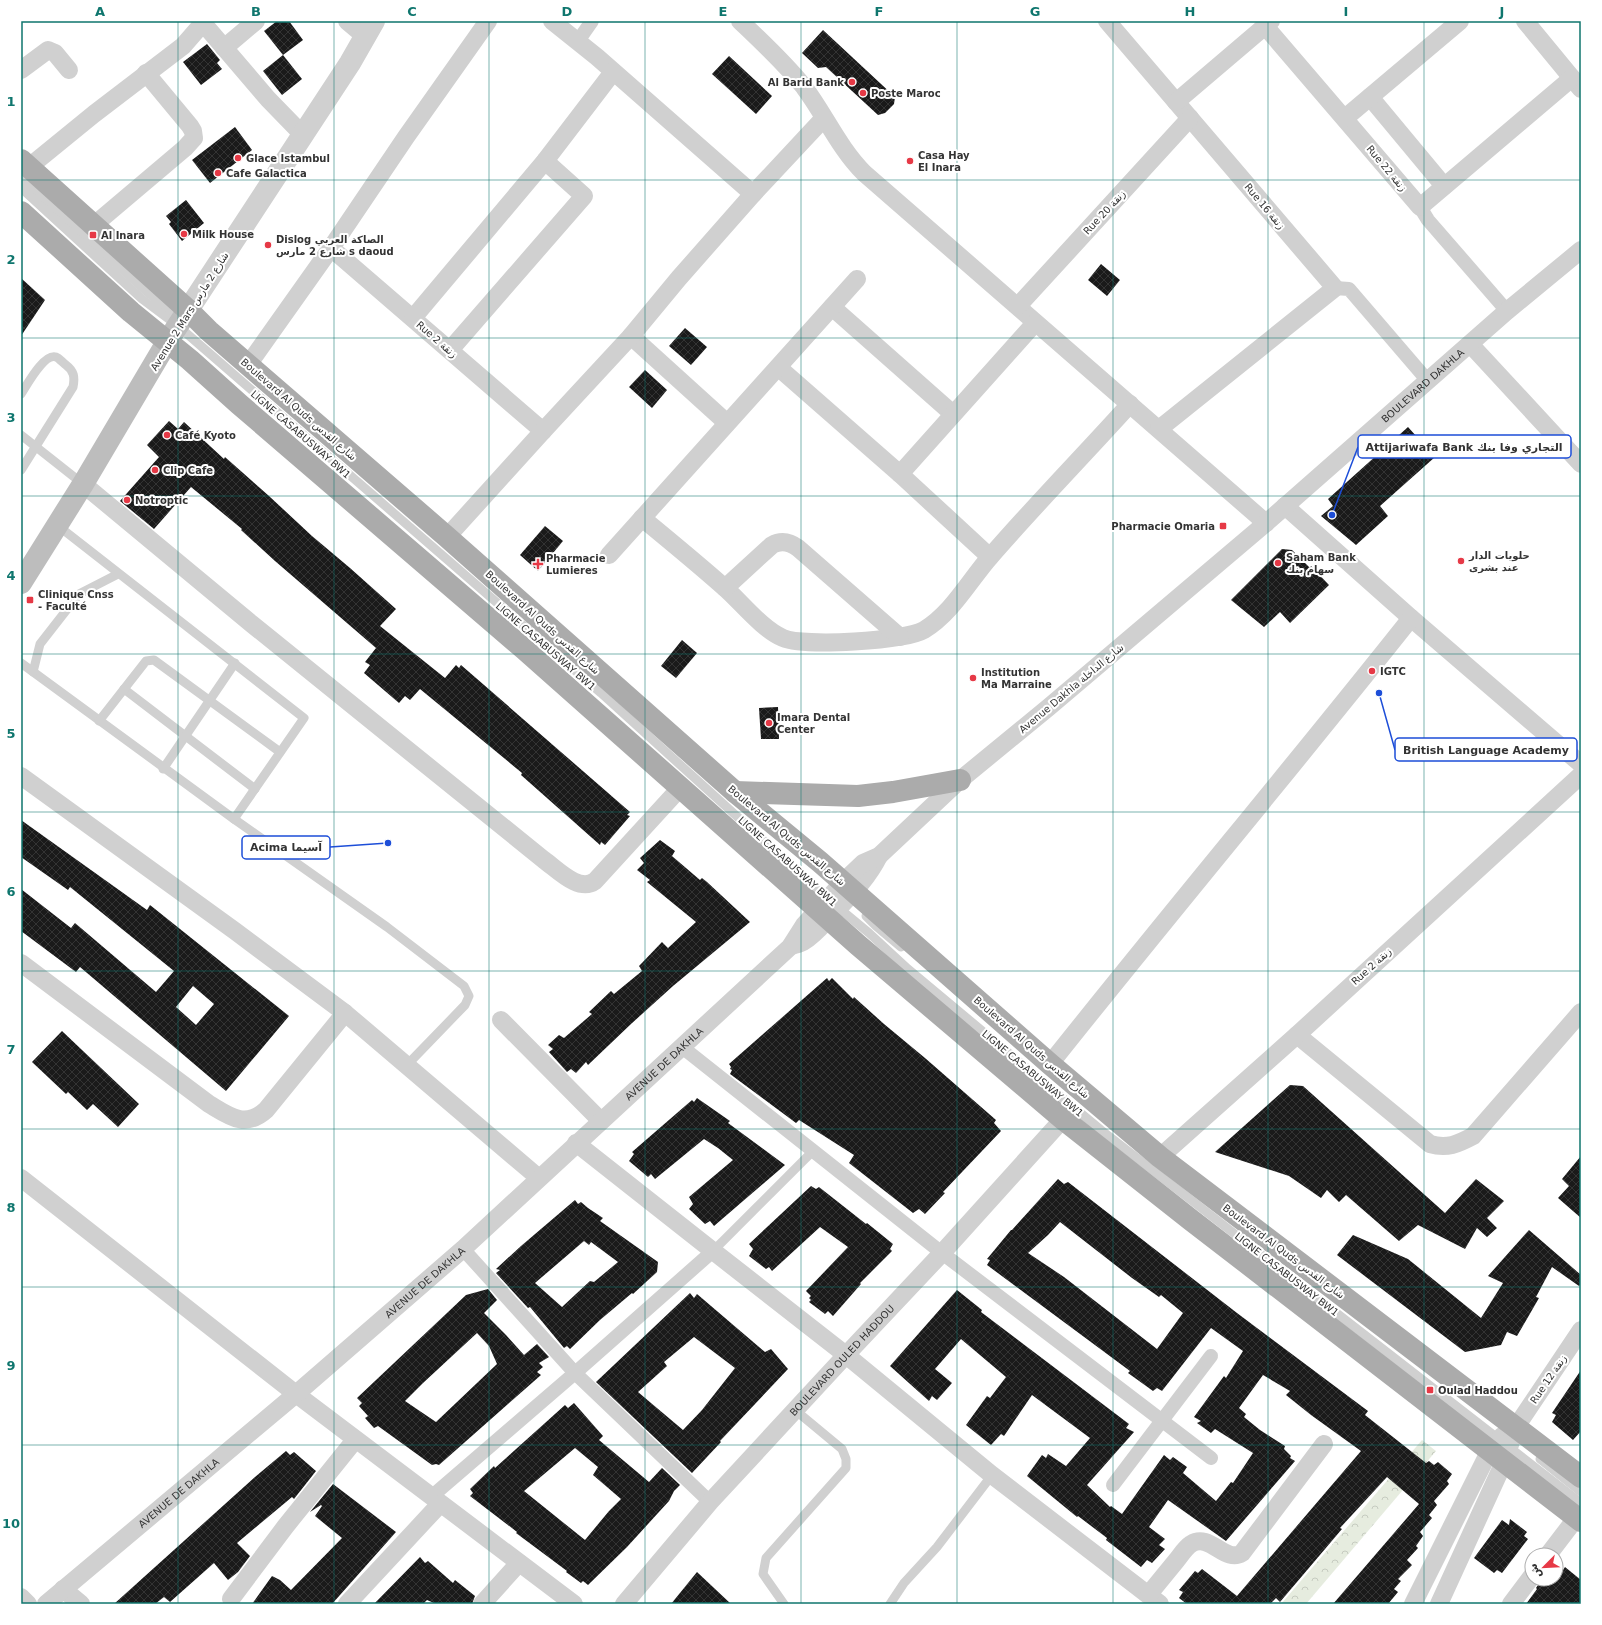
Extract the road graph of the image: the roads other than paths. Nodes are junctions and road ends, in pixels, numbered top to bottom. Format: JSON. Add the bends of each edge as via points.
{"nodes":[{"id":1,"x":256,"y":21,"type":"edge"},
{"id":2,"x":346,"y":21,"type":"edge"},
{"id":3,"x":488,"y":21,"type":"edge"},
{"id":4,"x":552,"y":21,"type":"edge"},
{"id":5,"x":592,"y":21,"type":"edge"},
{"id":6,"x":1107,"y":21,"type":"edge"},
{"id":7,"x":1460,"y":21,"type":"edge"},
{"id":8,"x":1525,"y":21,"type":"edge"},
{"id":9,"x":203,"y":22,"type":"edge"},
{"id":10,"x":741,"y":22,"type":"edge"},
{"id":11,"x":1268,"y":23,"type":"edge"},
{"id":12,"x":370,"y":29,"type":"edge"},
{"id":13,"x":578,"y":41,"type":"junction"},
{"id":14,"x":224,"y":48,"type":"junction"},
{"id":15,"x":21,"y":70,"type":"edge"},
{"id":16,"x":69,"y":70,"type":"dead end"},
{"id":17,"x":613,"y":72,"type":"junction"},
{"id":18,"x":146,"y":73,"type":"junction"},
{"id":19,"x":1577,"y":84,"type":"edge"},
{"id":20,"x":1370,"y":97,"type":"junction"},
{"id":21,"x":1176,"y":102,"type":"junction"},
{"id":22,"x":824,"y":118,"type":"junction"},
{"id":23,"x":1190,"y":118,"type":"junction"},
{"id":24,"x":1345,"y":118,"type":"junction"},
{"id":25,"x":303,"y":135,"type":"junction"},
{"id":26,"x":545,"y":161,"type":"junction"},
{"id":27,"x":24,"y":168,"type":"edge"},
{"id":28,"x":1444,"y":186,"type":"junction"},
{"id":29,"x":21,"y":188,"type":"edge"},
{"id":30,"x":753,"y":194,"type":"junction"},
{"id":31,"x":1420,"y":207,"type":"junction"},
{"id":32,"x":21,"y":212,"type":"edge"},
{"id":33,"x":94,"y":225,"type":"junction"},
{"id":34,"x":331,"y":248,"type":"junction"},
{"id":35,"x":1580,"y":254,"type":"edge"},
{"id":36,"x":857,"y":279,"type":"dead end"},
{"id":37,"x":1335,"y":288,"type":"junction"},
{"id":38,"x":1018,"y":306,"type":"junction"},
{"id":39,"x":832,"y":308,"type":"junction"},
{"id":40,"x":1507,"y":311,"type":"junction"},
{"id":41,"x":413,"y":318,"type":"junction"},
{"id":42,"x":1035,"y":323,"type":"junction"},
{"id":43,"x":179,"y":324,"type":"junction"},
{"id":44,"x":631,"y":336,"type":"junction"},
{"id":45,"x":1470,"y":344,"type":"junction"},
{"id":46,"x":450,"y":350,"type":"junction"},
{"id":47,"x":248,"y":365,"type":"junction"},
{"id":48,"x":779,"y":368,"type":"junction"},
{"id":49,"x":1428,"y":380,"type":"junction"},
{"id":50,"x":21,"y":394,"type":"edge"},
{"id":51,"x":1130,"y":404,"type":"junction"},
{"id":52,"x":953,"y":414,"type":"junction"},
{"id":53,"x":727,"y":423,"type":"junction"},
{"id":54,"x":1158,"y":429,"type":"junction"},
{"id":55,"x":542,"y":430,"type":"junction"},
{"id":56,"x":21,"y":435,"type":"edge"},
{"id":57,"x":36,"y":446,"type":"junction"},
{"id":58,"x":1581,"y":464,"type":"edge"},
{"id":59,"x":21,"y":470,"type":"edge"},
{"id":60,"x":900,"y":474,"type":"junction"},
{"id":61,"x":83,"y":484,"type":"junction"},
{"id":62,"x":1285,"y":506,"type":"junction"},
{"id":63,"x":642,"y":518,"type":"junction"},
{"id":64,"x":1266,"y":523,"type":"junction"},
{"id":65,"x":58,"y":525,"type":"junction"},
{"id":66,"x":447,"y":537,"type":"junction"},
{"id":67,"x":609,"y":554,"type":"dead end"},
{"id":68,"x":990,"y":557,"type":"junction"},
{"id":69,"x":118,"y":574,"type":"junction"},
{"id":70,"x":22,"y":580,"type":"edge"},
{"id":71,"x":725,"y":588,"type":"junction"},
{"id":72,"x":1411,"y":618,"type":"junction"},
{"id":73,"x":900,"y":637,"type":"junction"},
{"id":74,"x":21,"y":663,"type":"edge"},
{"id":75,"x":235,"y":663,"type":"junction"},
{"id":76,"x":33,"y":672,"type":"junction"},
{"id":77,"x":124,"y":689,"type":"junction"},
{"id":78,"x":209,"y":701,"type":"junction"},
{"id":79,"x":99,"y":721,"type":"junction"},
{"id":80,"x":186,"y":736,"type":"junction"},
{"id":81,"x":280,"y":752,"type":"junction"},
{"id":82,"x":1581,"y":764,"type":"edge"},
{"id":83,"x":163,"y":769,"type":"junction"},
{"id":84,"x":1581,"y":775,"type":"edge"},
{"id":85,"x":21,"y":776,"type":"edge"},
{"id":86,"x":960,"y":780,"type":"junction"},
{"id":87,"x":681,"y":787,"type":"junction"},
{"id":88,"x":255,"y":789,"type":"junction"},
{"id":89,"x":735,"y":792,"type":"junction"},
{"id":90,"x":234,"y":819,"type":"junction"},
{"id":91,"x":837,"y":899,"type":"junction"},
{"id":92,"x":906,"y":951,"type":"dead end"},
{"id":93,"x":21,"y":963,"type":"edge"},
{"id":94,"x":1581,"y":1012,"type":"edge"},
{"id":95,"x":345,"y":1013,"type":"junction"},
{"id":96,"x":983,"y":1018,"type":"dead end"},
{"id":97,"x":501,"y":1020,"type":"dead end"},
{"id":98,"x":1297,"y":1035,"type":"junction"},
{"id":99,"x":682,"y":1047,"type":"junction"},
{"id":100,"x":1050,"y":1064,"type":"junction"},
{"id":101,"x":407,"y":1065,"type":"junction"},
{"id":102,"x":1063,"y":1119,"type":"junction"},
{"id":103,"x":601,"y":1121,"type":"junction"},
{"id":104,"x":576,"y":1143,"type":"junction"},
{"id":105,"x":813,"y":1151,"type":"junction"},
{"id":106,"x":1160,"y":1157,"type":"junction"},
{"id":107,"x":21,"y":1178,"type":"edge"},
{"id":108,"x":538,"y":1178,"type":"junction"},
{"id":109,"x":463,"y":1249,"type":"junction"},
{"id":110,"x":713,"y":1252,"type":"junction"},
{"id":111,"x":942,"y":1254,"type":"junction"},
{"id":112,"x":1581,"y":1330,"type":"edge"},
{"id":113,"x":846,"y":1355,"type":"junction"},
{"id":114,"x":1211,"y":1356,"type":"dead end"},
{"id":115,"x":575,"y":1373,"type":"junction"},
{"id":116,"x":1439,"y":1381,"type":"dead end"},
{"id":117,"x":296,"y":1394,"type":"junction"},
{"id":118,"x":795,"y":1410,"type":"junction"},
{"id":119,"x":1162,"y":1420,"type":"junction"},
{"id":120,"x":355,"y":1440,"type":"junction"},
{"id":121,"x":1506,"y":1441,"type":"junction"},
{"id":122,"x":1324,"y":1444,"type":"dead end"},
{"id":123,"x":1531,"y":1452,"type":"dead end"},
{"id":124,"x":1212,"y":1458,"type":"dead end"},
{"id":125,"x":992,"y":1475,"type":"junction"},
{"id":126,"x":1581,"y":1477,"type":"edge"},
{"id":127,"x":1113,"y":1485,"type":"dead end"},
{"id":128,"x":1581,"y":1492,"type":"edge"},
{"id":129,"x":436,"y":1500,"type":"junction"},
{"id":130,"x":710,"y":1502,"type":"junction"},
{"id":131,"x":1580,"y":1513,"type":"edge"},
{"id":132,"x":1554,"y":1547,"type":"edge"},
{"id":133,"x":519,"y":1563,"type":"junction"},
{"id":134,"x":1524,"y":1587,"type":"edge"},
{"id":135,"x":63,"y":1589,"type":"junction"},
{"id":136,"x":21,"y":1597,"type":"edge"},
{"id":137,"x":232,"y":1599,"type":"dead end"},
{"id":138,"x":1155,"y":1599,"type":"edge"},
{"id":139,"x":28,"y":1604,"type":"edge"},
{"id":140,"x":46,"y":1604,"type":"edge"},
{"id":141,"x":81,"y":1604,"type":"edge"},
{"id":142,"x":347,"y":1604,"type":"edge"},
{"id":143,"x":482,"y":1604,"type":"edge"},
{"id":144,"x":574,"y":1604,"type":"edge"},
{"id":145,"x":624,"y":1604,"type":"edge"},
{"id":146,"x":784,"y":1604,"type":"edge"},
{"id":147,"x":890,"y":1604,"type":"edge"},
{"id":148,"x":1413,"y":1604,"type":"edge"},
{"id":149,"x":1439,"y":1604,"type":"edge"},
{"id":150,"x":1511,"y":1604,"type":"edge"}],
"edges":[{"from":1,"to":14,"type":"street"},
{"from":2,"to":12,"type":"street"},
{"from":3,"to":34,"type":"street"},
{"from":4,"to":13,"type":"street"},
{"from":5,"to":13,"type":"street"},
{"from":6,"to":21,"type":"street","name":"Rue 16 زنقة"},
{"from":7,"to":20,"type":"street"},
{"from":8,"to":19,"type":"street"},
{"from":9,"to":14,"type":"street"},
{"from":9,"to":18,"type":"street","via":[[183,46]]},
{"from":10,"to":22,"type":"street","via":[[792,73]]},
{"from":11,"to":21,"type":"street"},
{"from":11,"to":24,"type":"street","name":"Rue 22 زنقة"},
{"from":12,"to":25,"type":"street","name":"Avenue 2 Mars شارع 2 مارس"},
{"from":13,"to":17,"type":"street"},
{"from":14,"to":25,"type":"street"},
{"from":15,"to":16,"type":"street","via":[[48,50],[55,53]]},
{"from":17,"to":26,"type":"street"},
{"from":17,"to":30,"type":"street"},
{"from":18,"to":27,"type":"street"},
{"from":18,"to":33,"type":"street","via":[[190,126],[194,138]]},
{"from":19,"to":28,"type":"street"},
{"from":20,"to":24,"type":"street"},
{"from":20,"to":28,"type":"street"},
{"from":21,"to":23,"type":"street","name":"Rue 16 زنقة"},
{"from":22,"to":30,"type":"street"},
{"from":22,"to":38,"type":"street","via":[[855,164]]},
{"from":23,"to":37,"type":"street","name":"Rue 16 زنقة"},
{"from":23,"to":38,"type":"street","name":"Rue 20 زنقة"},
{"from":24,"to":31,"type":"street","name":"Rue 22 زنقة"},
{"from":25,"to":43,"type":"street","name":"Avenue 2 Mars شارع 2 مارس"},
{"from":26,"to":41,"type":"street"},
{"from":26,"to":46,"type":"street","via":[[584,196]]},
{"from":27,"to":33,"type":"main road","name":"Boulevard Al Quds شارع القدس"},
{"from":27,"to":43,"type":"lane","name":"LIGNE CASABUSWAY BW1"},
{"from":28,"to":31,"type":"street"},
{"from":29,"to":43,"type":"lane","name":"LIGNE CASABUSWAY BW1","via":[[142,299]]},
{"from":30,"to":44,"type":"street"},
{"from":31,"to":40,"type":"street","name":"Rue 22 زنقة","via":[[1433,226]]},
{"from":32,"to":43,"type":"main road","name":"Boulevard Al Quds شارع القدس","via":[[131,312]]},
{"from":33,"to":43,"type":"main road","name":"Boulevard Al Quds شارع القدس"},
{"from":34,"to":41,"type":"street","name":"Rue 2 زنقة"},
{"from":34,"to":47,"type":"street"},
{"from":35,"to":40,"type":"street","name":"BOULEVARD DAKHLA"},
{"from":36,"to":39,"type":"street"},
{"from":37,"to":49,"type":"street","via":[[1349,289]]},
{"from":37,"to":54,"type":"street"},
{"from":38,"to":42,"type":"street"},
{"from":39,"to":48,"type":"street"},
{"from":39,"to":52,"type":"street"},
{"from":40,"to":45,"type":"street","name":"BOULEVARD DAKHLA"},
{"from":41,"to":46,"type":"street","name":"Rue 2 زنقة"},
{"from":42,"to":51,"type":"street"},
{"from":42,"to":52,"type":"street"},
{"from":43,"to":47,"type":"main road","name":"Boulevard Al Quds شارع القدس","via":[[209,331]]},
{"from":43,"to":61,"type":"main road","name":"Avenue 2 Mars شارع 2 مارس"},
{"from":43,"to":87,"type":"main road","name":"Boulevard Al Quds شارع القدس","via":[[524,649]]},
{"from":43,"to":91,"type":"lane","name":"LIGNE CASABUSWAY BW1"},
{"from":43,"to":91,"type":"lane","name":"LIGNE CASABUSWAY BW1"},
{"from":44,"to":53,"type":"street"},
{"from":44,"to":55,"type":"street"},
{"from":45,"to":49,"type":"street","name":"BOULEVARD DAKHLA"},
{"from":45,"to":58,"type":"street"},
{"from":46,"to":55,"type":"street","name":"Rue 2 زنقة"},
{"from":47,"to":66,"type":"main road","name":"Boulevard Al Quds شارع القدس"},
{"from":48,"to":53,"type":"street"},
{"from":48,"to":60,"type":"street"},
{"from":49,"to":62,"type":"street","name":"BOULEVARD DAKHLA"},
{"from":50,"to":57,"type":"lane","via":[[49,357],[56,357],[72,370],[75,379],[73,387]]},
{"from":51,"to":54,"type":"street"},
{"from":51,"to":68,"type":"street"},
{"from":52,"to":60,"type":"street"},
{"from":53,"to":63,"type":"street"},
{"from":54,"to":64,"type":"street"},
{"from":55,"to":66,"type":"street"},
{"from":56,"to":57,"type":"lane"},
{"from":57,"to":59,"type":"lane"},
{"from":57,"to":61,"type":"lane"},
{"from":60,"to":68,"type":"street"},
{"from":61,"to":65,"type":"main road","name":"Avenue 2 Mars شارع 2 مارس"},
{"from":61,"to":87,"type":"street","via":[[253,625],[573,881],[584,885],[590,885],[595,881]]},
{"from":62,"to":64,"type":"street","name":"BOULEVARD DAKHLA"},
{"from":62,"to":72,"type":"street"},
{"from":63,"to":67,"type":"street"},
{"from":63,"to":71,"type":"street"},
{"from":64,"to":86,"type":"street","name":"Avenue Dakhla شارع الداخلة"},
{"from":65,"to":69,"type":"lane"},
{"from":65,"to":70,"type":"main road","name":"Avenue 2 Mars شارع 2 مارس"},
{"from":66,"to":89,"type":"main road","name":"Boulevard Al Quds شارع القدس"},
{"from":68,"to":73,"type":"street","via":[[950,607],[931,626]]},
{"from":69,"to":75,"type":"lane"},
{"from":69,"to":76,"type":"lane","via":[[79,594],[40,644]]},
{"from":71,"to":73,"type":"street","via":[[768,628],[783,638],[809,642],[836,642]]},
{"from":71,"to":73,"type":"street","via":[[772,545],[789,542]]},
{"from":72,"to":82,"type":"street"},
{"from":72,"to":100,"type":"street"},
{"from":74,"to":76,"type":"lane"},
{"from":75,"to":78,"type":"lane"},
{"from":75,"to":81,"type":"lane","via":[[304,718]]},
{"from":76,"to":79,"type":"lane"},
{"from":77,"to":78,"type":"lane","via":[[146,661],[154,660]]},
{"from":77,"to":79,"type":"lane"},
{"from":77,"to":80,"type":"lane"},
{"from":78,"to":80,"type":"lane"},
{"from":78,"to":81,"type":"lane"},
{"from":79,"to":83,"type":"lane"},
{"from":80,"to":83,"type":"lane"},
{"from":80,"to":88,"type":"lane"},
{"from":81,"to":88,"type":"lane"},
{"from":83,"to":90,"type":"lane"},
{"from":84,"to":98,"type":"street","name":"Rue 2 زنقة"},
{"from":85,"to":95,"type":"street"},
{"from":86,"to":89,"type":"main road","via":[[858,796]]},
{"from":86,"to":91,"type":"street","name":"Avenue Dakhla شارع الداخلة","via":[[879,856],[871,871]]},
{"from":87,"to":91,"type":"main road","name":"Boulevard Al Quds شارع القدس"},
{"from":88,"to":90,"type":"lane"},
{"from":89,"to":91,"type":"main road","name":"Boulevard Al Quds شارع القدس"},
{"from":90,"to":101,"type":"lane","via":[[387,927],[464,986],[469,996],[465,1005]]},
{"from":91,"to":92,"type":"lane","name":"LIGNE CASABUSWAY BW1"},
{"from":91,"to":99,"type":"street","name":"AVENUE DE DAKHLA","via":[[814,934],[803,942],[790,946]]},
{"from":91,"to":100,"type":"main road","name":"Boulevard Al Quds شارع القدس"},
{"from":91,"to":102,"type":"main road","name":"Boulevard Al Quds شارع القدس"},
{"from":91,"to":121,"type":"lane","name":"LIGNE CASABUSWAY BW1","via":[[908,969],[1101,1130]]},
{"from":93,"to":95,"type":"street","via":[[209,1104],[228,1115],[247,1121],[260,1116],[266,1110]]},
{"from":94,"to":98,"type":"street","via":[[1473,1136],[1462,1142],[1440,1147],[1430,1144]]},
{"from":95,"to":101,"type":"street"},
{"from":96,"to":116,"type":"lane","name":"LIGNE CASABUSWAY BW1","via":[[1095,1113]]},
{"from":97,"to":103,"type":"street"},
{"from":98,"to":106,"type":"street","name":"Rue 2 زنقة"},
{"from":99,"to":103,"type":"street","name":"AVENUE DE DAKHLA"},
{"from":99,"to":105,"type":"street"},
{"from":100,"to":106,"type":"main road","name":"Boulevard Al Quds شارع القدس"},
{"from":101,"to":108,"type":"street"},
{"from":102,"to":111,"type":"street","name":"BOULEVARD OULED HADDOU"},
{"from":102,"to":121,"type":"main road","name":"Boulevard Al Quds شارع القدس","via":[[1185,1215]]},
{"from":103,"to":104,"type":"street","name":"AVENUE DE DAKHLA"},
{"from":104,"to":108,"type":"street","name":"AVENUE DE DAKHLA"},
{"from":104,"to":110,"type":"street"},
{"from":105,"to":110,"type":"lane"},
{"from":105,"to":111,"type":"street"},
{"from":106,"to":121,"type":"main road","name":"Boulevard Al Quds شارع القدس"},
{"from":107,"to":117,"type":"street"},
{"from":108,"to":109,"type":"street","name":"AVENUE DE DAKHLA"},
{"from":109,"to":115,"type":"street"},
{"from":109,"to":117,"type":"street","name":"AVENUE DE DAKHLA"},
{"from":110,"to":113,"type":"street"},
{"from":110,"to":115,"type":"street"},
{"from":111,"to":113,"type":"street","name":"BOULEVARD OULED HADDOU"},
{"from":111,"to":119,"type":"street"},
{"from":112,"to":121,"type":"street","name":"Rue 12 زنقة"},
{"from":113,"to":118,"type":"street","name":"BOULEVARD OULED HADDOU"},
{"from":113,"to":125,"type":"street"},
{"from":114,"to":119,"type":"street"},
{"from":115,"to":129,"type":"street"},
{"from":115,"to":130,"type":"street"},
{"from":117,"to":120,"type":"street"},
{"from":117,"to":135,"type":"street","name":"AVENUE DE DAKHLA"},
{"from":118,"to":130,"type":"street","name":"BOULEVARD OULED HADDOU"},
{"from":118,"to":146,"type":"lane","via":[[842,1449],[846,1468],[766,1558],[763,1574]]},
{"from":119,"to":124,"type":"street"},
{"from":119,"to":127,"type":"street"},
{"from":120,"to":129,"type":"street"},
{"from":120,"to":137,"type":"street"},
{"from":121,"to":126,"type":"main road","name":"Boulevard Al Quds شارع القدس"},
{"from":121,"to":131,"type":"main road","name":"Boulevard Al Quds شارع القدس"},
{"from":121,"to":148,"type":"street"},
{"from":121,"to":149,"type":"street"},
{"from":122,"to":138,"type":"street","via":[[1242,1553],[1232,1556],[1207,1542],[1191,1544]]},
{"from":123,"to":128,"type":"lane"},
{"from":125,"to":138,"type":"street"},
{"from":125,"to":147,"type":"lane","via":[[937,1547],[904,1583]]},
{"from":129,"to":133,"type":"street"},
{"from":129,"to":142,"type":"street"},
{"from":130,"to":145,"type":"street","name":"BOULEVARD OULED HADDOU"},
{"from":131,"to":132,"type":"street"},
{"from":133,"to":143,"type":"street"},
{"from":133,"to":144,"type":"street"},
{"from":134,"to":150,"type":"street"},
{"from":135,"to":140,"type":"street","name":"AVENUE DE DAKHLA"},
{"from":135,"to":141,"type":"street"},
{"from":136,"to":139,"type":"street"}]}
